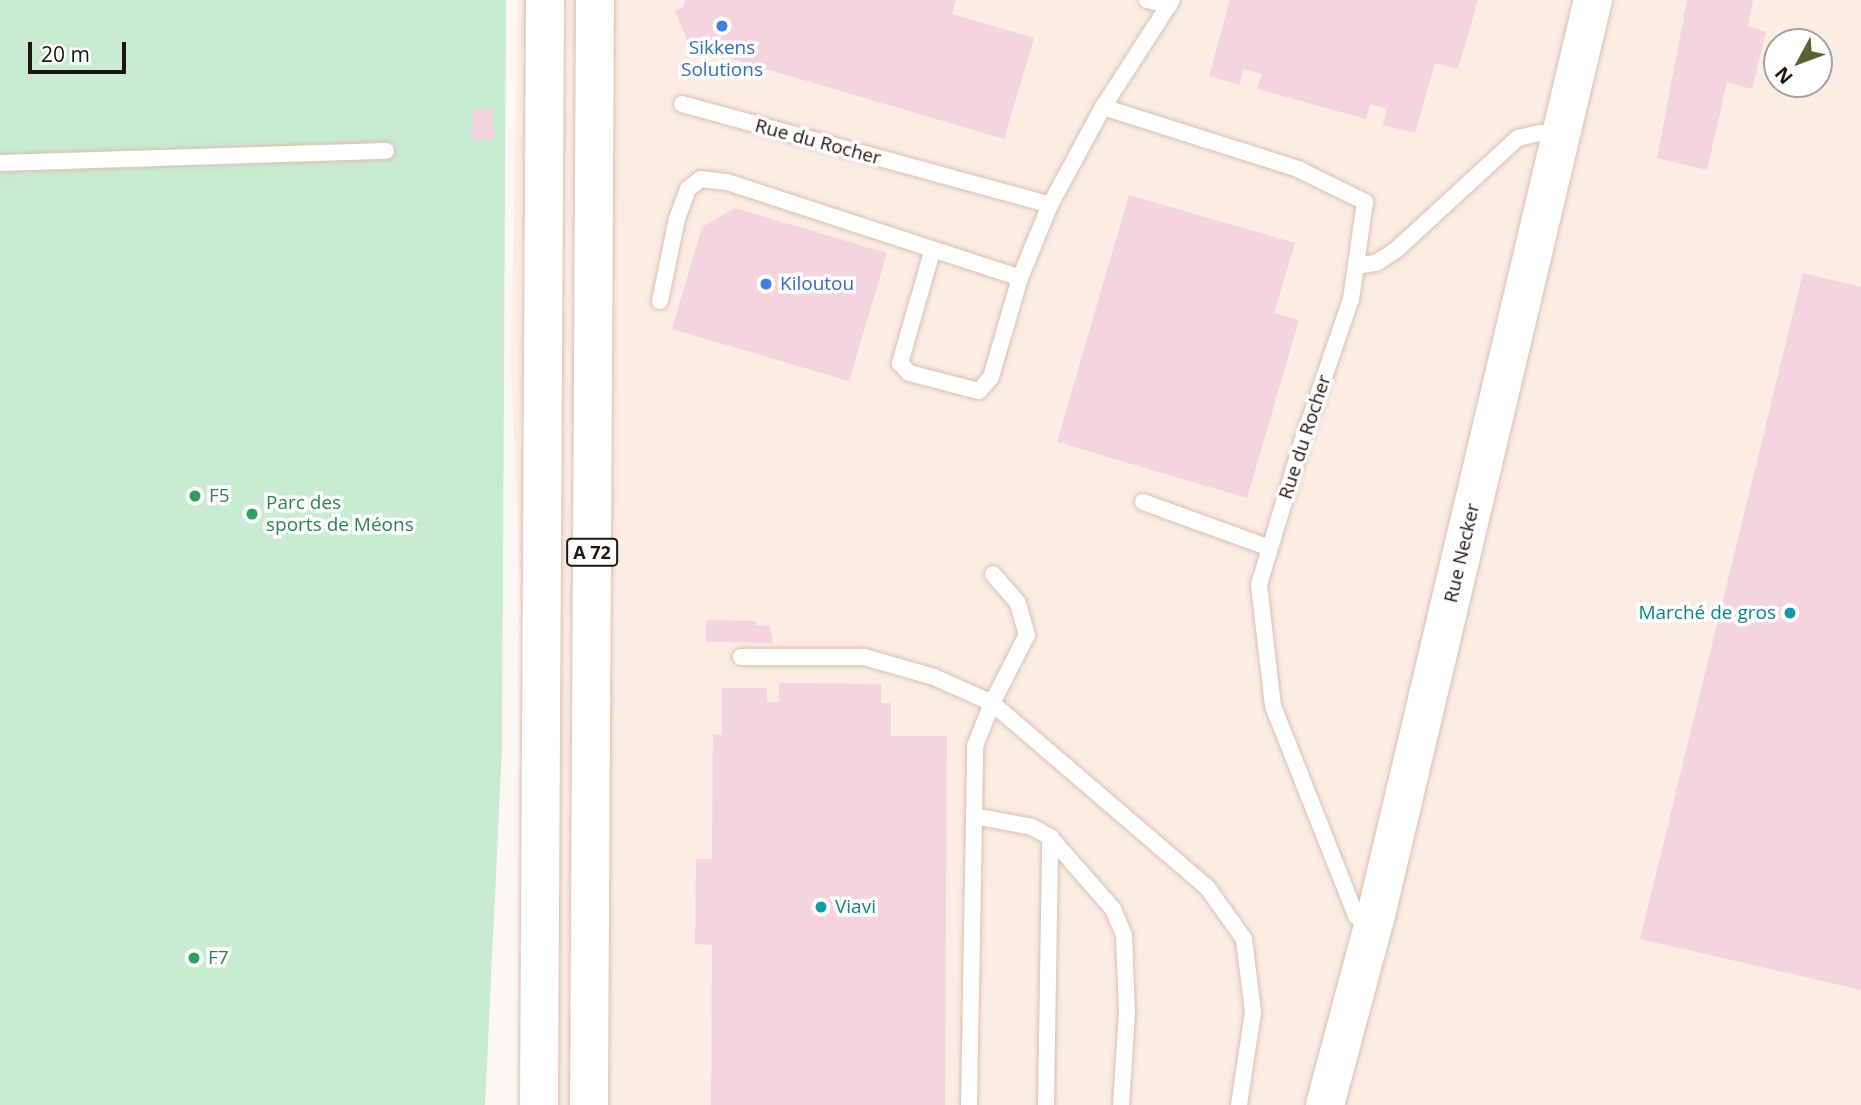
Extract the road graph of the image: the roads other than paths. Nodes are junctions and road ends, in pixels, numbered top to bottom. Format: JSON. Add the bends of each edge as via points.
{"nodes":[{"id":1,"x":545,"y":0,"type":"edge"},
{"id":2,"x":595,"y":0,"type":"edge"},
{"id":3,"x":1147,"y":0,"type":"edge"},
{"id":4,"x":1572,"y":0,"type":"edge"},
{"id":5,"x":1593,"y":0,"type":"edge"},
{"id":6,"x":1170,"y":3,"type":"edge"},
{"id":7,"x":682,"y":104,"type":"dead end"},
{"id":8,"x":1104,"y":107,"type":"junction"},
{"id":9,"x":1551,"y":134,"type":"junction"},
{"id":10,"x":386,"y":151,"type":"dead end"},
{"id":11,"x":0,"y":163,"type":"edge"},
{"id":12,"x":1050,"y":205,"type":"junction"},
{"id":13,"x":932,"y":252,"type":"junction"},
{"id":14,"x":1356,"y":267,"type":"junction"},
{"id":15,"x":1020,"y":278,"type":"junction"},
{"id":16,"x":660,"y":301,"type":"dead end"},
{"id":17,"x":1143,"y":502,"type":"dead end"},
{"id":18,"x":1270,"y":548,"type":"junction"},
{"id":19,"x":993,"y":575,"type":"dead end"},
{"id":20,"x":741,"y":657,"type":"dead end"},
{"id":21,"x":992,"y":703,"type":"junction"},
{"id":22,"x":974,"y":816,"type":"junction"},
{"id":23,"x":1050,"y":837,"type":"junction"},
{"id":24,"x":1366,"y":917,"type":"junction"},
{"id":25,"x":540,"y":1087,"type":"edge"},
{"id":26,"x":520,"y":1105,"type":"edge"},
{"id":27,"x":589,"y":1105,"type":"edge"},
{"id":28,"x":969,"y":1105,"type":"edge"},
{"id":29,"x":1046,"y":1105,"type":"edge"},
{"id":30,"x":1121,"y":1105,"type":"edge"},
{"id":31,"x":1239,"y":1105,"type":"edge"},
{"id":32,"x":1325,"y":1105,"type":"edge"}],
"edges":[{"from":1,"to":25,"type":"main road","number":"A 72"},
{"from":2,"to":27,"type":"main road","number":"A 72"},
{"from":3,"to":6,"type":"lane"},
{"from":4,"to":9,"type":"main road","name":"Rue Necker"},
{"from":5,"to":9,"type":"main road","name":"Rue Necker"},
{"from":6,"to":8,"type":"lane"},
{"from":7,"to":12,"type":"lane","name":"Rue du Rocher"},
{"from":8,"to":12,"type":"lane"},
{"from":8,"to":14,"type":"lane","name":"Rue du Rocher","via":[[1298,169],[1365,202]]},
{"from":9,"to":14,"type":"lane","via":[[1518,138],[1396,250],[1376,263]]},
{"from":9,"to":24,"type":"main road","name":"Rue Necker"},
{"from":10,"to":11,"type":"lane"},
{"from":12,"to":15,"type":"lane"},
{"from":13,"to":15,"type":"lane"},
{"from":13,"to":15,"type":"lane","via":[[900,363],[909,373],[979,391],[987,386]]},
{"from":13,"to":16,"type":"lane","via":[[727,182],[701,179],[688,189],[677,219]]},
{"from":14,"to":18,"type":"lane","name":"Rue du Rocher","via":[[1351,299]]},
{"from":17,"to":18,"type":"lane"},
{"from":18,"to":24,"type":"lane","name":"Rue du Rocher","via":[[1259,585],[1273,706]]},
{"from":19,"to":21,"type":"lane","via":[[1018,603],[1027,635]]},
{"from":20,"to":21,"type":"lane","via":[[864,657],[934,677]]},
{"from":21,"to":22,"type":"lane","via":[[975,746]]},
{"from":21,"to":31,"type":"lane","via":[[1207,887],[1244,939],[1253,1012]]},
{"from":22,"to":23,"type":"lane","via":[[1032,827]]},
{"from":22,"to":28,"type":"lane"},
{"from":23,"to":29,"type":"lane"},
{"from":23,"to":30,"type":"lane","via":[[1094,883],[1124,935],[1127,1012]]},
{"from":24,"to":32,"type":"main road","name":"Rue Necker"},
{"from":25,"to":26,"type":"main road"}]}
